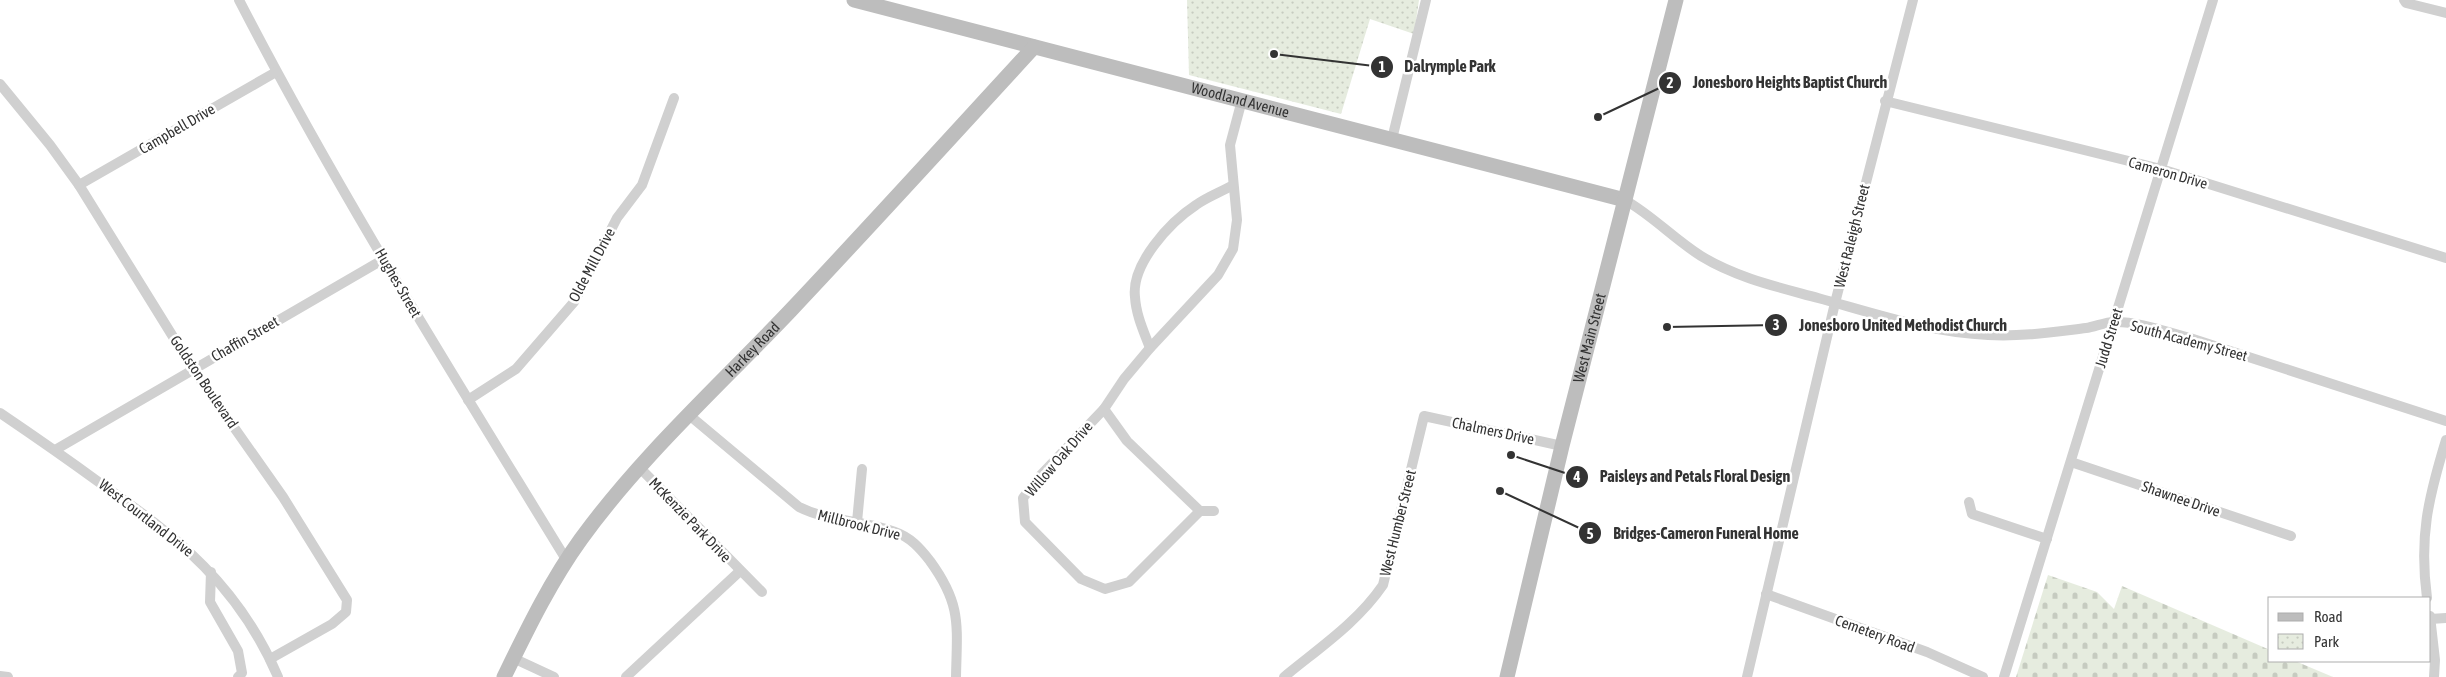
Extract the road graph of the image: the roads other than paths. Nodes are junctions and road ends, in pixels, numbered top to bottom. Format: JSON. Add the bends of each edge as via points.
{"nodes":[{"id":1,"x":239,"y":0,"type":"edge"},
{"id":2,"x":854,"y":0,"type":"edge"},
{"id":3,"x":1426,"y":0,"type":"edge"},
{"id":4,"x":1676,"y":0,"type":"edge"},
{"id":5,"x":1913,"y":0,"type":"edge"},
{"id":6,"x":2213,"y":0,"type":"edge"},
{"id":7,"x":2404,"y":0,"type":"edge"},
{"id":8,"x":2446,"y":14,"type":"edge"},
{"id":9,"x":1034,"y":47,"type":"junction"},
{"id":10,"x":276,"y":72,"type":"junction"},
{"id":11,"x":0,"y":84,"type":"edge"},
{"id":12,"x":674,"y":98,"type":"dead end"},
{"id":13,"x":1242,"y":100,"type":"junction"},
{"id":14,"x":1886,"y":101,"type":"junction"},
{"id":15,"x":1392,"y":139,"type":"junction"},
{"id":16,"x":2161,"y":170,"type":"junction"},
{"id":17,"x":78,"y":185,"type":"junction"},
{"id":18,"x":1233,"y":186,"type":"junction"},
{"id":19,"x":1625,"y":200,"type":"junction"},
{"id":20,"x":2446,"y":258,"type":"edge"},
{"id":21,"x":384,"y":259,"type":"junction"},
{"id":22,"x":1835,"y":303,"type":"junction"},
{"id":23,"x":2114,"y":321,"type":"junction"},
{"id":24,"x":1150,"y":348,"type":"junction"},
{"id":25,"x":193,"y":369,"type":"junction"},
{"id":26,"x":468,"y":400,"type":"junction"},
{"id":27,"x":1104,"y":408,"type":"junction"},
{"id":28,"x":0,"y":413,"type":"edge"},
{"id":29,"x":689,"y":415,"type":"junction"},
{"id":30,"x":1424,"y":416,"type":"joint"},
{"id":31,"x":2446,"y":421,"type":"edge"},
{"id":32,"x":2446,"y":440,"type":"edge"},
{"id":33,"x":1562,"y":446,"type":"junction"},
{"id":34,"x":55,"y":450,"type":"junction"},
{"id":35,"x":2071,"y":462,"type":"junction"},
{"id":36,"x":640,"y":468,"type":"junction"},
{"id":37,"x":862,"y":469,"type":"dead end"},
{"id":38,"x":1969,"y":502,"type":"dead end"},
{"id":39,"x":1200,"y":510,"type":"junction"},
{"id":40,"x":1214,"y":511,"type":"dead end"},
{"id":41,"x":857,"y":522,"type":"junction"},
{"id":42,"x":2291,"y":536,"type":"dead end"},
{"id":43,"x":2047,"y":539,"type":"junction"},
{"id":44,"x":567,"y":561,"type":"junction"},
{"id":45,"x":740,"y":571,"type":"junction"},
{"id":46,"x":211,"y":572,"type":"junction"},
{"id":47,"x":762,"y":592,"type":"dead end"},
{"id":48,"x":1766,"y":594,"type":"junction"},
{"id":49,"x":2427,"y":597,"type":"edge"},
{"id":50,"x":2431,"y":617,"type":"edge"},
{"id":51,"x":2446,"y":618,"type":"edge"},
{"id":52,"x":2431,"y":626,"type":"edge"},
{"id":53,"x":514,"y":658,"type":"junction"},
{"id":54,"x":270,"y":659,"type":"junction"},
{"id":55,"x":0,"y":676,"type":"edge"},
{"id":56,"x":8,"y":677,"type":"edge"},
{"id":57,"x":238,"y":677,"type":"edge"},
{"id":58,"x":278,"y":677,"type":"edge"},
{"id":59,"x":504,"y":677,"type":"edge"},
{"id":60,"x":554,"y":677,"type":"edge"},
{"id":61,"x":626,"y":677,"type":"edge"},
{"id":62,"x":956,"y":677,"type":"edge"},
{"id":63,"x":1284,"y":677,"type":"edge"},
{"id":64,"x":1507,"y":677,"type":"edge"},
{"id":65,"x":1747,"y":677,"type":"edge"},
{"id":66,"x":1983,"y":677,"type":"edge"},
{"id":67,"x":2004,"y":677,"type":"edge"},
{"id":68,"x":2434,"y":677,"type":"edge"}],
"edges":[{"from":1,"to":10,"type":"street","name":"Hughes Street"},
{"from":2,"to":9,"type":"street","name":"Woodland Avenue"},
{"from":3,"to":15,"type":"street"},
{"from":4,"to":19,"type":"street","name":"West Main Street"},
{"from":5,"to":14,"type":"street","name":"West Raleigh Street"},
{"from":6,"to":16,"type":"street","name":"Judd Street"},
{"from":7,"to":8,"type":"street"},
{"from":9,"to":13,"type":"street","name":"Woodland Avenue"},
{"from":9,"to":29,"type":"street","name":"Harkey Road","via":[[790,312]]},
{"from":10,"to":17,"type":"street","name":"Campbell Drive"},
{"from":10,"to":21,"type":"street","name":"Hughes Street"},
{"from":11,"to":17,"type":"street","name":"Goldston Boulevard"},
{"from":12,"to":26,"type":"street","name":"Olde Mill Drive","via":[[642,185],[617,218],[574,302],[516,369]]},
{"from":13,"to":15,"type":"street","name":"Woodland Avenue"},
{"from":13,"to":18,"type":"street","name":"Willow Oak Drive","via":[[1230,145]]},
{"from":14,"to":16,"type":"street","name":"Cameron Drive"},
{"from":14,"to":22,"type":"street","name":"West Raleigh Street"},
{"from":15,"to":19,"type":"street","name":"Woodland Avenue"},
{"from":16,"to":20,"type":"street","name":"Cameron Drive"},
{"from":16,"to":23,"type":"street","name":"Judd Street"},
{"from":17,"to":25,"type":"street","name":"Goldston Boulevard"},
{"from":18,"to":24,"type":"street","name":"Willow Oak Drive","via":[[1237,220],[1232,249],[1218,276]]},
{"from":18,"to":24,"type":"street","via":[[1196,204],[1146,255],[1134,296]]},
{"from":19,"to":22,"type":"street","name":"South Academy Street","via":[[1645,211],[1701,256],[1737,274]]},
{"from":19,"to":33,"type":"street","name":"West Main Street"},
{"from":21,"to":25,"type":"street","name":"Chaffin Street"},
{"from":21,"to":26,"type":"street","name":"Hughes Street"},
{"from":22,"to":23,"type":"street","name":"South Academy Street","via":[[1936,329],[1987,335],[2028,336],[2102,326]]},
{"from":22,"to":48,"type":"street","name":"West Raleigh Street"},
{"from":23,"to":31,"type":"street","name":"South Academy Street","via":[[2190,338]]},
{"from":23,"to":35,"type":"street","name":"Judd Street"},
{"from":24,"to":27,"type":"street","name":"Willow Oak Drive"},
{"from":25,"to":34,"type":"street","name":"Chaffin Street"},
{"from":25,"to":54,"type":"street","name":"Goldston Boulevard","via":[[283,497],[348,600],[346,612],[332,624]]},
{"from":26,"to":44,"type":"street","name":"Hughes Street"},
{"from":27,"to":39,"type":"street","name":"Willow Oak Drive","via":[[1127,442]]},
{"from":27,"to":39,"type":"street","name":"Willow Oak Drive","via":[[1023,498],[1025,522],[1081,579],[1104,589],[1129,582]]},
{"from":28,"to":34,"type":"street","name":"West Courtland Drive"},
{"from":29,"to":36,"type":"street","name":"Harkey Road"},
{"from":29,"to":41,"type":"street","name":"Millbrook Drive","via":[[799,507],[818,516]]},
{"from":30,"to":33,"type":"street","name":"Chalmers Drive"},
{"from":30,"to":63,"type":"street","name":"West Humber Street","via":[[1382,585],[1370,603],[1344,628]]},
{"from":32,"to":49,"type":"street","via":[[2435,477],[2423,542]]},
{"from":33,"to":64,"type":"street","name":"West Main Street"},
{"from":34,"to":46,"type":"street","name":"West Courtland Drive","via":[[140,510]]},
{"from":35,"to":42,"type":"street","name":"Shawnee Drive"},
{"from":35,"to":43,"type":"street","name":"Judd Street"},
{"from":36,"to":44,"type":"street","name":"Harkey Road","via":[[596,519]]},
{"from":36,"to":45,"type":"street","name":"McKenzie Park Drive"},
{"from":37,"to":41,"type":"street"},
{"from":38,"to":43,"type":"street","via":[[1972,514]]},
{"from":39,"to":40,"type":"street"},
{"from":41,"to":62,"type":"street","name":"Millbrook Drive","via":[[907,537],[945,582],[955,612]]},
{"from":43,"to":67,"type":"street","name":"Judd Street"},
{"from":44,"to":53,"type":"street","name":"Harkey Road","via":[[532,619]]},
{"from":45,"to":47,"type":"street","name":"McKenzie Park Drive"},
{"from":45,"to":61,"type":"street","name":"McKenzie Park Drive"},
{"from":46,"to":54,"type":"street","name":"West Courtland Drive","via":[[244,614]]},
{"from":46,"to":57,"type":"street","via":[[210,602],[238,651],[242,673]]},
{"from":48,"to":65,"type":"street","name":"West Raleigh Street"},
{"from":48,"to":66,"type":"street","name":"Cemetery Road","via":[[1927,652]]},
{"from":50,"to":51,"type":"street"},
{"from":52,"to":68,"type":"street"},
{"from":53,"to":59,"type":"street","name":"Harkey Road"},
{"from":53,"to":60,"type":"street"},
{"from":54,"to":58,"type":"street","name":"West Courtland Drive"},
{"from":55,"to":56,"type":"street"}]}
